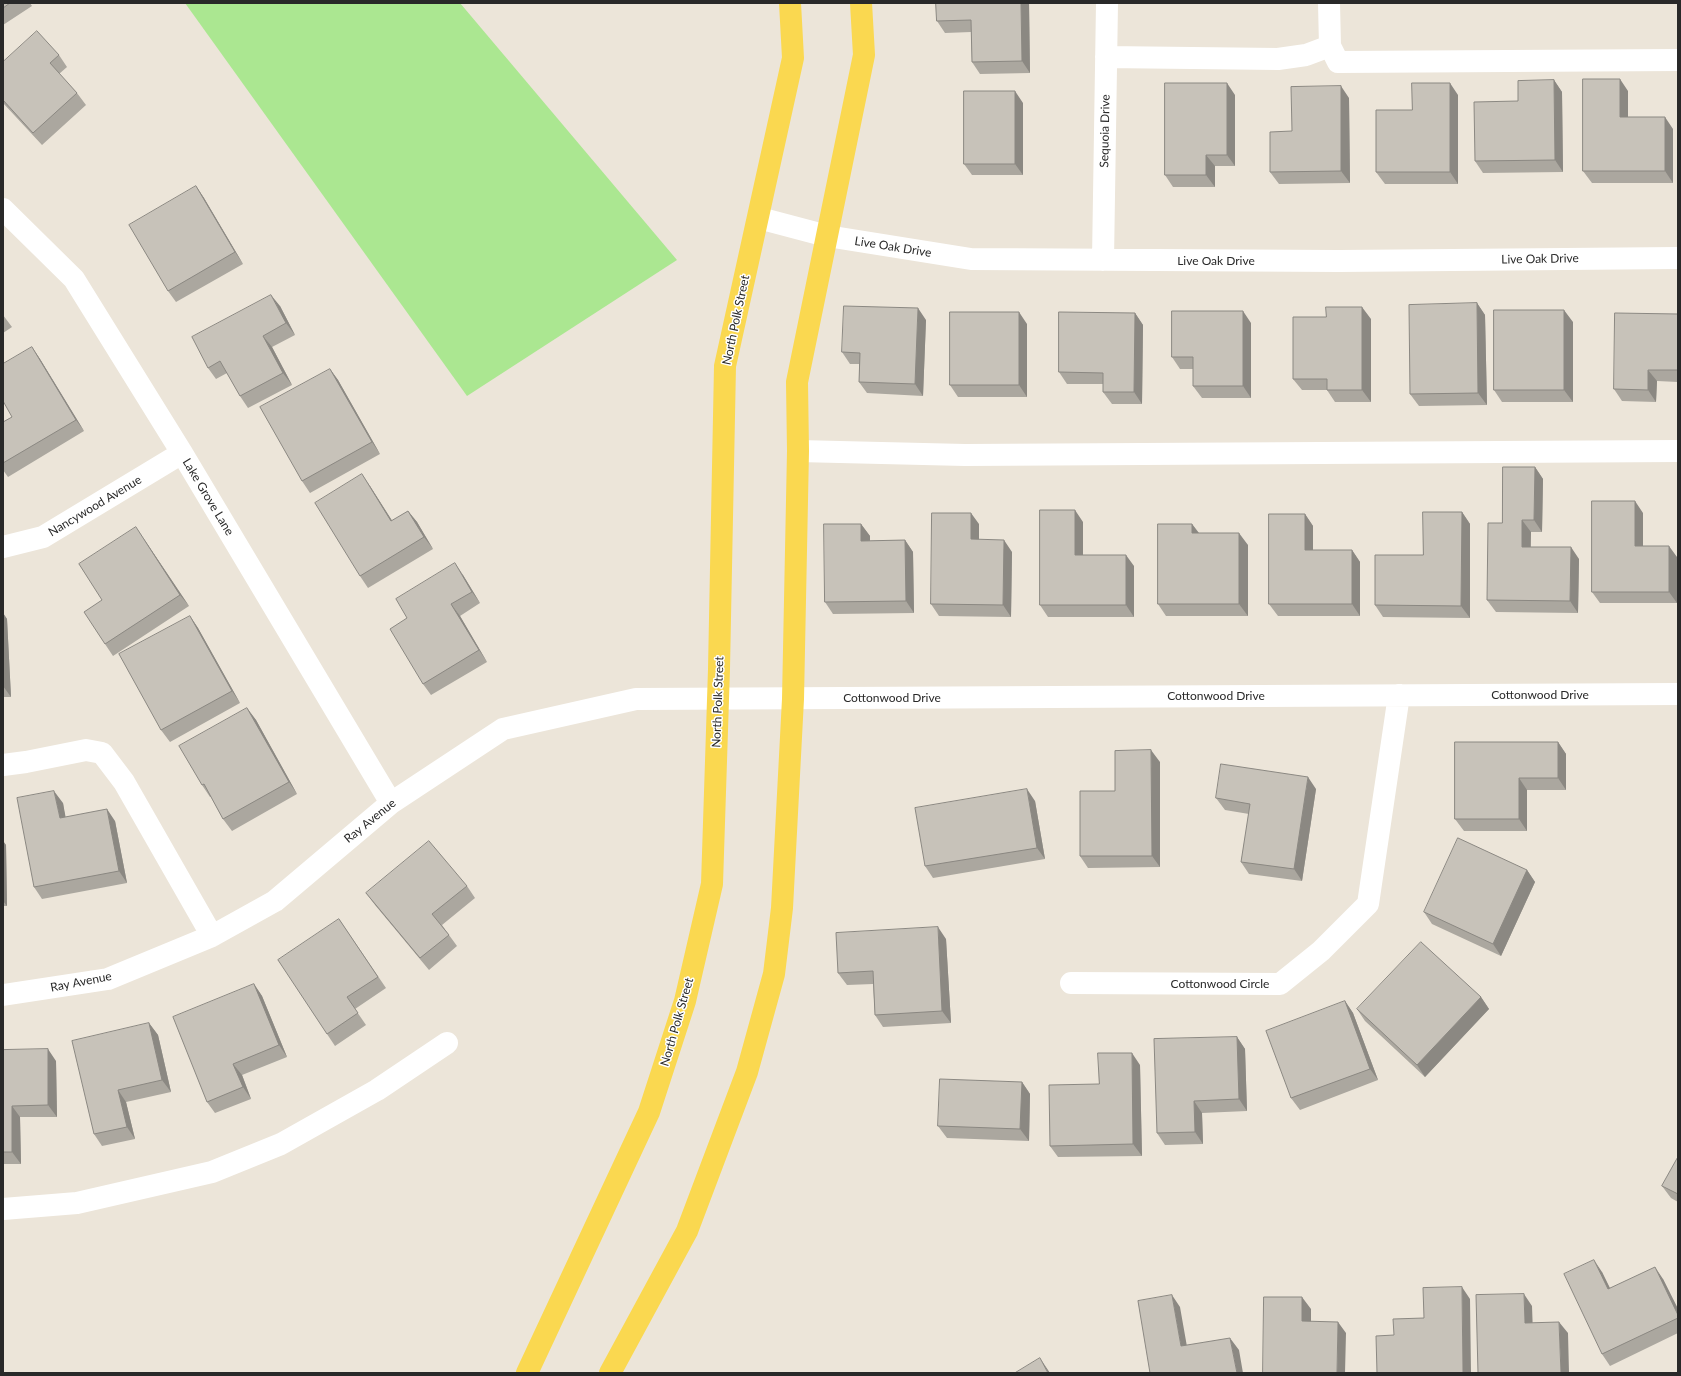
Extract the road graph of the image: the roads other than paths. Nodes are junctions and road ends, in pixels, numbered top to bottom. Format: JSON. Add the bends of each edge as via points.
{"nodes":[{"id":1,"x":790,"y":3,"type":"edge"},
{"id":2,"x":861,"y":3,"type":"edge"},
{"id":3,"x":1107,"y":3,"type":"edge"},
{"id":4,"x":1330,"y":3,"type":"edge"},
{"id":5,"x":1330,"y":46,"type":"junction"},
{"id":6,"x":1106,"y":57,"type":"junction"},
{"id":7,"x":1678,"y":60,"type":"edge"},
{"id":8,"x":3,"y":209,"type":"edge"},
{"id":9,"x":759,"y":218,"type":"junction"},
{"id":10,"x":827,"y":236,"type":"junction"},
{"id":11,"x":1678,"y":258,"type":"edge"},
{"id":12,"x":1104,"y":260,"type":"junction"},
{"id":13,"x":798,"y":451,"type":"junction"},
{"id":14,"x":1678,"y":451,"type":"edge"},
{"id":15,"x":182,"y":453,"type":"junction"},
{"id":16,"x":3,"y":547,"type":"edge"},
{"id":17,"x":1678,"y":694,"type":"edge"},
{"id":18,"x":1399,"y":696,"type":"junction"},
{"id":19,"x":793,"y":698,"type":"junction"},
{"id":20,"x":719,"y":699,"type":"junction"},
{"id":21,"x":754,"y":699,"type":"joint"},
{"id":22,"x":3,"y":765,"type":"edge"},
{"id":23,"x":391,"y":803,"type":"junction"},
{"id":24,"x":212,"y":936,"type":"junction"},
{"id":25,"x":1071,"y":983,"type":"dead end"},
{"id":26,"x":3,"y":995,"type":"edge"},
{"id":27,"x":447,"y":1043,"type":"dead end"},
{"id":28,"x":3,"y":1210,"type":"edge"},
{"id":29,"x":527,"y":1373,"type":"edge"},
{"id":30,"x":610,"y":1373,"type":"edge"}],
"edges":[{"from":1,"to":9,"type":"main road","name":"North Polk Street","via":[[793,58]]},
{"from":2,"to":10,"type":"main road","via":[[864,55]]},
{"from":3,"to":6,"type":"street","name":"Sequoia Drive"},
{"from":4,"to":5,"type":"street"},
{"from":5,"to":6,"type":"street","via":[[1306,55],[1278,59]]},
{"from":5,"to":7,"type":"street","via":[[1338,62]]},
{"from":6,"to":12,"type":"street","name":"Sequoia Drive"},
{"from":8,"to":15,"type":"street","name":"Lake Grove Lane","via":[[74,279]]},
{"from":9,"to":10,"type":"street","name":"Live Oak Drive"},
{"from":9,"to":20,"type":"main road","name":"North Polk Street","via":[[725,366]]},
{"from":10,"to":12,"type":"street","name":"Live Oak Drive","via":[[971,259]]},
{"from":10,"to":13,"type":"main road","via":[[797,382]]},
{"from":11,"to":12,"type":"street","name":"Live Oak Drive"},
{"from":13,"to":14,"type":"street","via":[[965,455]]},
{"from":13,"to":19,"type":"main road"},
{"from":15,"to":16,"type":"street","name":"Nancywood Avenue","via":[[43,537]]},
{"from":15,"to":23,"type":"street","name":"Lake Grove Lane"},
{"from":17,"to":18,"type":"street","name":"Cottonwood Drive"},
{"from":18,"to":19,"type":"street","name":"Cottonwood Drive"},
{"from":18,"to":25,"type":"street","name":"Cottonwood Circle","via":[[1368,904],[1321,951],[1280,984]]},
{"from":19,"to":21,"type":"street","name":"Cottonwood Drive"},
{"from":19,"to":30,"type":"main road","via":[[782,908],[774,974],[747,1072],[687,1231]]},
{"from":20,"to":21,"type":"street","name":"Ray Avenue"},
{"from":20,"to":23,"type":"street","name":"Ray Avenue","via":[[636,698],[503,729]]},
{"from":20,"to":29,"type":"main road","name":"North Polk Street","via":[[712,884],[685,1001],[649,1112]]},
{"from":22,"to":24,"type":"street","via":[[86,750],[102,753],[124,782]]},
{"from":23,"to":24,"type":"street","name":"Ray Avenue","via":[[275,901]]},
{"from":24,"to":26,"type":"street","name":"Ray Avenue","via":[[108,979]]},
{"from":27,"to":28,"type":"street","via":[[377,1090],[281,1144],[212,1172],[77,1203]]}]}
